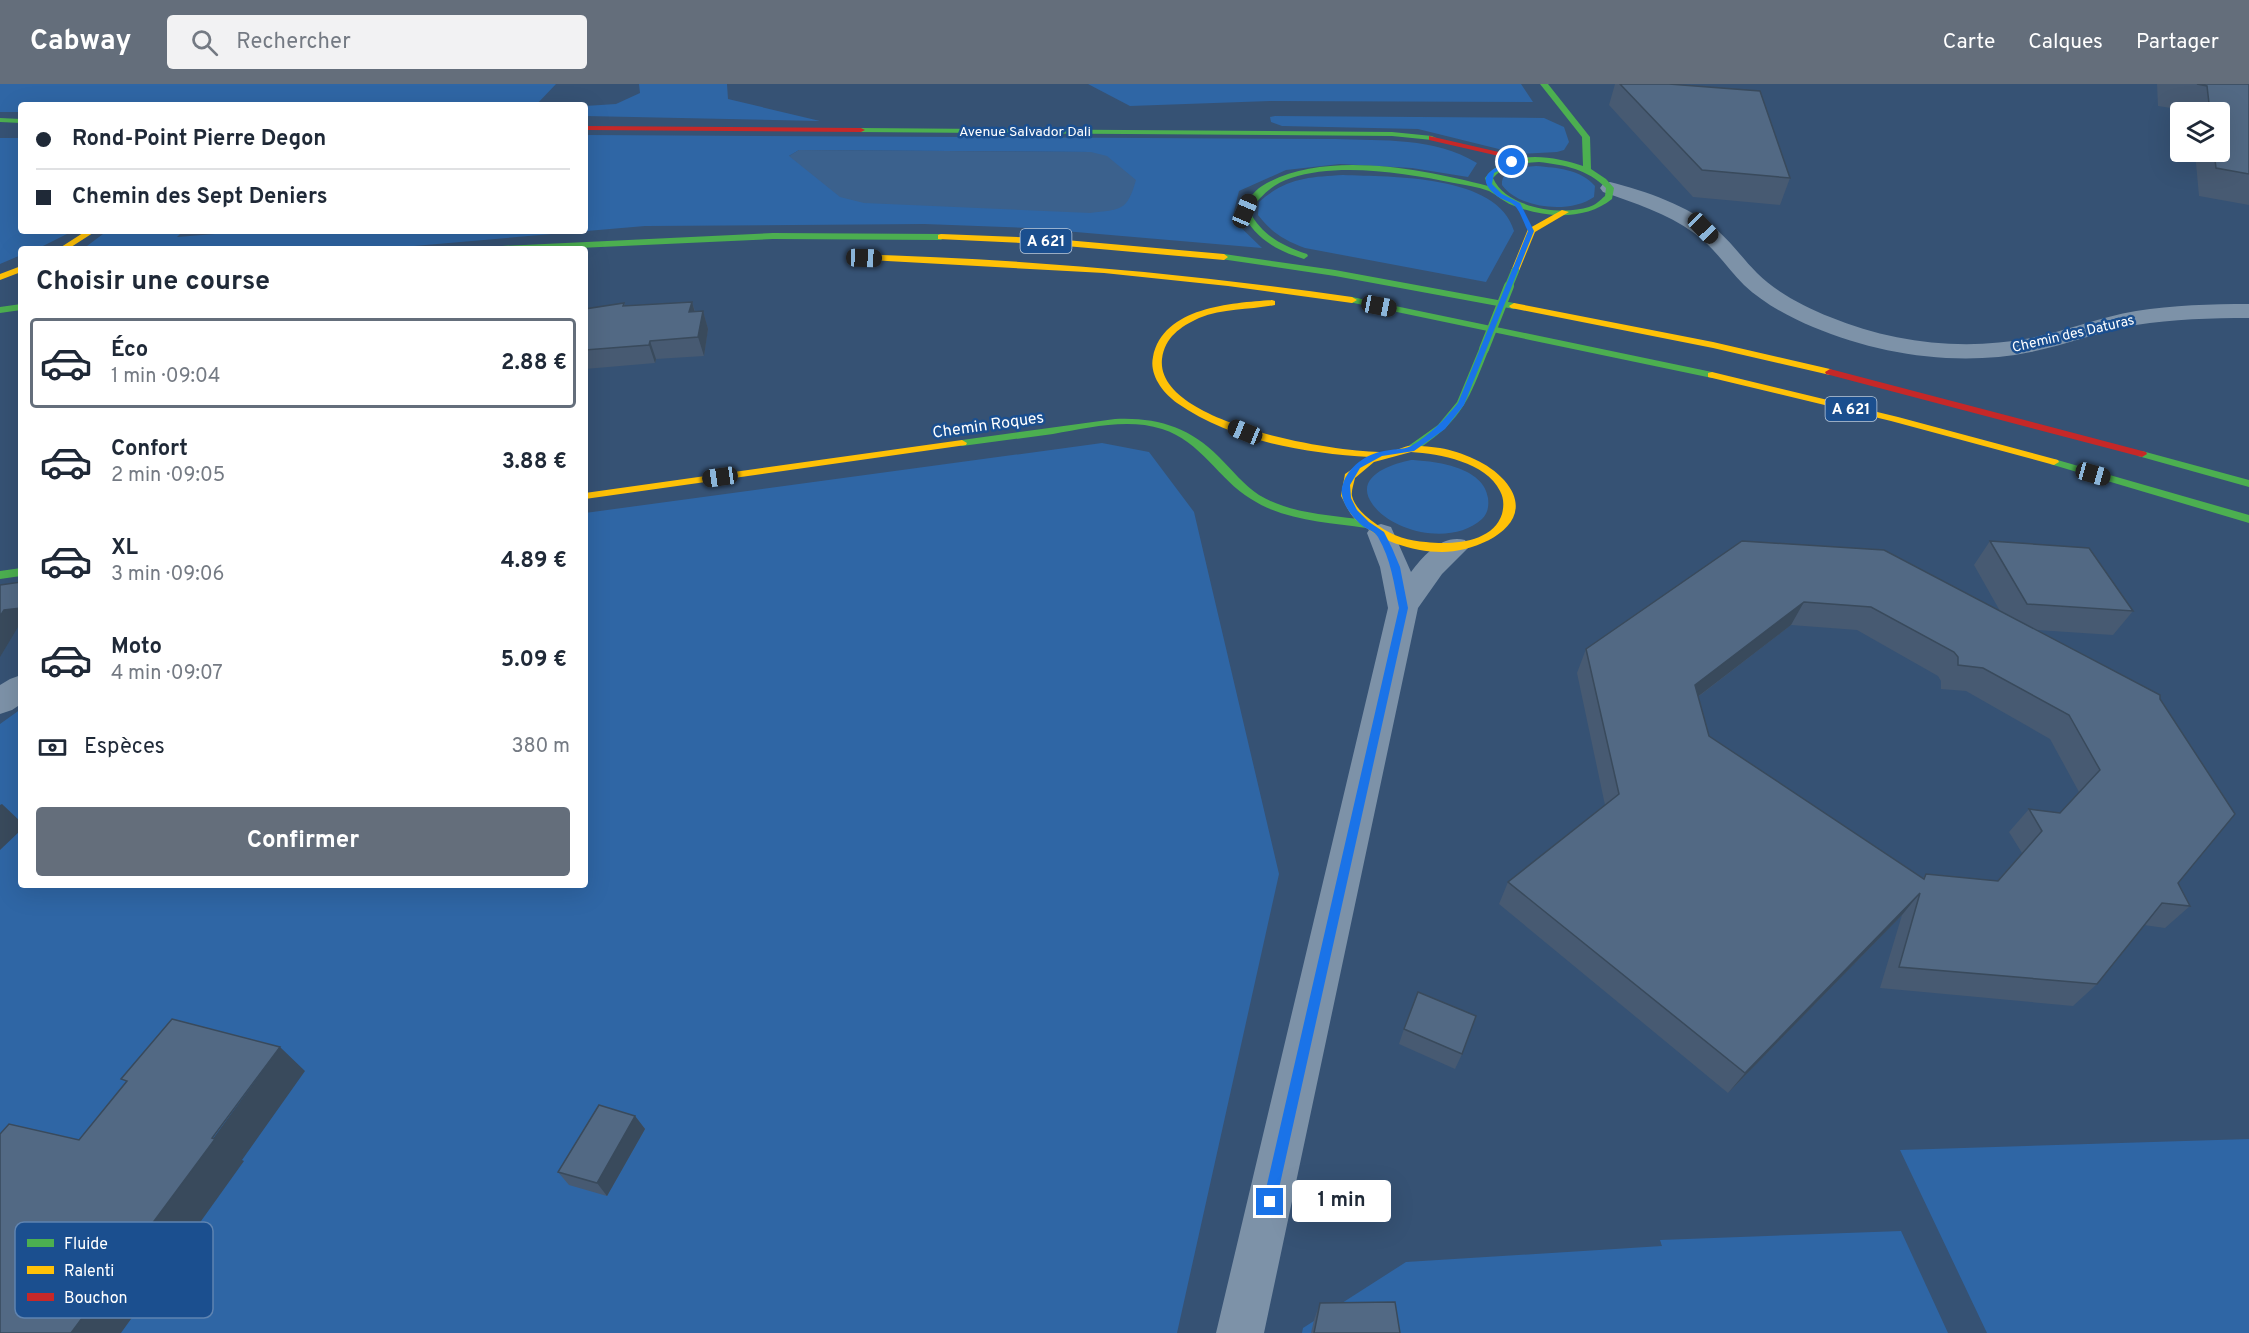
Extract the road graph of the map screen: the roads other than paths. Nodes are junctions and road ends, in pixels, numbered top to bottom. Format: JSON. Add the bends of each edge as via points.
{"nodes":[{"id":1,"x":1544,"y":84,"type":"edge"},
{"id":2,"x":0,"y":120,"type":"edge"},
{"id":3,"x":18,"y":121,"type":"edge"},
{"id":4,"x":588,"y":128,"type":"edge"},
{"id":5,"x":0,"y":129,"type":"edge"},
{"id":6,"x":18,"y":129,"type":"edge"},
{"id":7,"x":1463,"y":146,"type":"junction"},
{"id":8,"x":1585,"y":146,"type":"junction"},
{"id":9,"x":1525,"y":160,"type":"junction"},
{"id":10,"x":1553,"y":161,"type":"junction"},
{"id":11,"x":1496,"y":168,"type":"junction"},
{"id":12,"x":1587,"y":169,"type":"junction"},
{"id":13,"x":1494,"y":190,"type":"junction"},
{"id":14,"x":1605,"y":196,"type":"junction"},
{"id":15,"x":1518,"y":204,"type":"junction"},
{"id":16,"x":1565,"y":212,"type":"junction"},
{"id":17,"x":1531,"y":231,"type":"junction"},
{"id":18,"x":87,"y":234,"type":"edge"},
{"id":19,"x":67,"y":246,"type":"edge"},
{"id":20,"x":544,"y":246,"type":"edge"},
{"id":21,"x":842,"y":257,"type":"dead end"},
{"id":22,"x":18,"y":270,"type":"edge"},
{"id":23,"x":0,"y":277,"type":"edge"},
{"id":24,"x":18,"y":307,"type":"edge"},
{"id":25,"x":0,"y":310,"type":"edge"},
{"id":26,"x":2249,"y":311,"type":"edge"},
{"id":27,"x":1645,"y":317,"type":"dead end"},
{"id":28,"x":1447,"y":319,"type":"junction"},
{"id":29,"x":1679,"y":324,"type":"dead end"},
{"id":30,"x":1738,"y":351,"type":"junction"},
{"id":31,"x":1462,"y":404,"type":"junction"},
{"id":32,"x":1466,"y":423,"type":"dead end"},
{"id":33,"x":1411,"y":449,"type":"junction"},
{"id":34,"x":1472,"y":449,"type":"dead end"},
{"id":35,"x":1380,"y":454,"type":"junction"},
{"id":36,"x":1483,"y":468,"type":"junction"},
{"id":37,"x":2249,"y":484,"type":"edge"},
{"id":38,"x":1346,"y":485,"type":"junction"},
{"id":39,"x":1329,"y":493,"type":"dead end"},
{"id":40,"x":588,"y":495,"type":"edge"},
{"id":41,"x":1261,"y":501,"type":"junction"},
{"id":42,"x":1305,"y":501,"type":"dead end"},
{"id":43,"x":2249,"y":519,"type":"edge"},
{"id":44,"x":1373,"y":529,"type":"junction"},
{"id":45,"x":1455,"y":547,"type":"junction"},
{"id":46,"x":18,"y":572,"type":"edge"},
{"id":47,"x":0,"y":575,"type":"edge"},
{"id":48,"x":1403,"y":608,"type":"junction"},
{"id":49,"x":18,"y":689,"type":"edge"},
{"id":50,"x":0,"y":702,"type":"edge"},
{"id":51,"x":1240,"y":1333,"type":"edge"}],
"edges":[{"from":1,"to":8,"type":"main road","via":[[1586,137]]},
{"from":2,"to":3,"type":"main road"},
{"from":4,"to":7,"type":"main road","name":"Avenue Salvador Dali","via":[[1392,134],[1428,137]]},
{"from":5,"to":6,"type":"main road"},
{"from":7,"to":9,"type":"main road","name":"Avenue Salvador Dali"},
{"from":7,"to":11,"type":"main road","name":"Avenue Salvador Dali"},
{"from":8,"to":10,"type":"main road"},
{"from":8,"to":12,"type":"main road"},
{"from":9,"to":10,"type":"main road"},
{"from":9,"to":11,"type":"main road"},
{"from":10,"to":12,"type":"main road"},
{"from":11,"to":13,"type":"main road","via":[[1489,178]]},
{"from":12,"to":14,"type":"main road","via":[[1605,181]]},
{"from":13,"to":15,"type":"main road"},
{"from":13,"to":27,"type":"main road","via":[[1418,172],[1327,170],[1278,178],[1250,199],[1245,211],[1253,230],[1270,245],[1308,258]]},
{"from":14,"to":16,"type":"main road","via":[[1585,210]]},
{"from":14,"to":26,"type":"street","name":"Chemin des Daturas","via":[[1703,228],[1758,285],[1822,322],[1914,346],[1996,350],[2137,318]]},
{"from":15,"to":16,"type":"main road"},
{"from":15,"to":17,"type":"main road"},
{"from":16,"to":17,"type":"main road"},
{"from":17,"to":31,"type":"main road","bridge":true},
{"from":18,"to":19,"type":"main road"},
{"from":20,"to":30,"type":"main road","number":"A 621","via":[[642,239],[819,235],[1053,241],[1227,257],[1436,292]]},
{"from":21,"to":28,"type":"main road","number":"A 621","via":[[1066,266],[1188,277],[1334,297]]},
{"from":22,"to":23,"type":"main road"},
{"from":24,"to":25,"type":"main road"},
{"from":28,"to":35,"type":"main road","via":[[1404,321],[1294,303],[1259,303],[1198,314],[1160,341],[1155,359],[1162,383],[1181,401],[1216,420],[1245,432],[1330,453]]},
{"from":28,"to":43,"type":"main road","number":"A 621","via":[[1734,379],[2007,449]]},
{"from":29,"to":30,"type":"main road"},
{"from":30,"to":37,"type":"main road","number":"A 621","via":[[2018,420]]},
{"from":31,"to":32,"type":"main road"},
{"from":31,"to":33,"type":"main road","via":[[1442,427]]},
{"from":33,"to":35,"type":"main road"},
{"from":33,"to":36,"type":"main road","via":[[1449,454]]},
{"from":34,"to":36,"type":"main road"},
{"from":35,"to":38,"type":"main road","via":[[1357,466]]},
{"from":36,"to":45,"type":"main road","via":[[1505,490],[1508,516],[1500,529],[1485,538]]},
{"from":38,"to":39,"type":"main road"},
{"from":38,"to":44,"type":"main road","via":[[1353,512]]},
{"from":40,"to":41,"type":"main road","name":"Chemin Roques","via":[[1118,421],[1142,421],[1164,424],[1203,446]]},
{"from":41,"to":42,"type":"main road"},
{"from":41,"to":44,"type":"main road","name":"Chemin Roques","via":[[1285,512]]},
{"from":44,"to":45,"type":"main road","via":[[1404,543]]},
{"from":44,"to":48,"type":"street","via":[[1395,567]]},
{"from":45,"to":48,"type":"street","via":[[1437,558]]},
{"from":46,"to":47,"type":"main road"},
{"from":48,"to":51,"type":"street"},
{"from":49,"to":50,"type":"street"}]}
